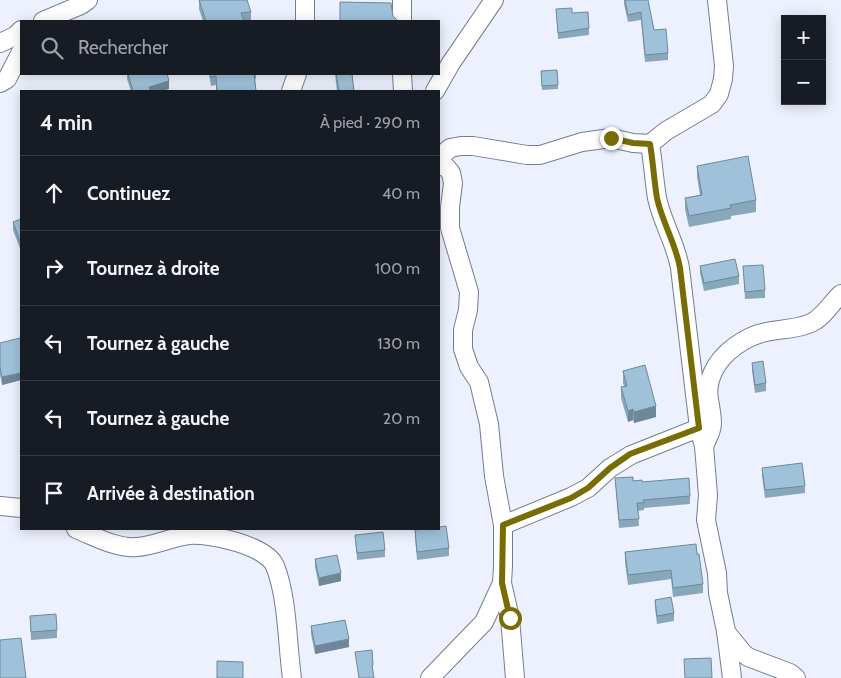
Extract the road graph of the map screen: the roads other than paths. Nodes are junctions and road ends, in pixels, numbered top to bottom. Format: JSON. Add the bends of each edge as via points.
{"nodes":[{"id":1,"x":88,"y":0,"type":"edge"},
{"id":2,"x":305,"y":0,"type":"edge"},
{"id":3,"x":402,"y":0,"type":"edge"},
{"id":4,"x":494,"y":0,"type":"edge"},
{"id":5,"x":717,"y":0,"type":"edge"},
{"id":6,"x":45,"y":20,"type":"edge"},
{"id":7,"x":305,"y":20,"type":"edge"},
{"id":8,"x":402,"y":20,"type":"edge"},
{"id":9,"x":20,"y":31,"type":"edge"},
{"id":10,"x":0,"y":43,"type":"edge"},
{"id":11,"x":20,"y":54,"type":"edge"},
{"id":12,"x":297,"y":75,"type":"edge"},
{"id":13,"x":402,"y":75,"type":"edge"},
{"id":14,"x":0,"y":83,"type":"edge"},
{"id":15,"x":291,"y":90,"type":"edge"},
{"id":16,"x":403,"y":90,"type":"edge"},
{"id":17,"x":436,"y":90,"type":"edge"},
{"id":18,"x":650,"y":144,"type":"junction"},
{"id":19,"x":440,"y":157,"type":"edge"},
{"id":20,"x":440,"y":164,"type":"edge"},
{"id":21,"x":841,"y":294,"type":"edge"},
{"id":22,"x":699,"y":428,"type":"junction"},
{"id":23,"x":704,"y":446,"type":"junction"},
{"id":24,"x":0,"y":506,"type":"edge"},
{"id":25,"x":20,"y":508,"type":"edge"},
{"id":26,"x":503,"y":525,"type":"junction"},
{"id":27,"x":79,"y":530,"type":"edge"},
{"id":28,"x":502,"y":583,"type":"junction"},
{"id":29,"x":726,"y":631,"type":"junction"},
{"id":30,"x":292,"y":678,"type":"edge"},
{"id":31,"x":430,"y":678,"type":"edge"},
{"id":32,"x":515,"y":678,"type":"edge"},
{"id":33,"x":732,"y":678,"type":"edge"},
{"id":34,"x":796,"y":678,"type":"edge"}],
"edges":[{"from":1,"to":6,"type":"street"},
{"from":2,"to":7,"type":"street"},
{"from":3,"to":8,"type":"street"},
{"from":4,"to":17,"type":"street"},
{"from":5,"to":18,"type":"street","via":[[724,66],[719,94],[712,104]]},
{"from":9,"to":10,"type":"street"},
{"from":11,"to":14,"type":"street","via":[[7,79]]},
{"from":12,"to":15,"type":"street"},
{"from":13,"to":16,"type":"street"},
{"from":18,"to":19,"type":"street","via":[[611,138],[527,156],[461,146],[450,148]]},
{"from":18,"to":22,"type":"street","via":[[657,198],[680,268]]},
{"from":20,"to":26,"type":"street","via":[[451,173],[450,228],[469,292],[462,349],[484,399]]},
{"from":21,"to":23,"type":"street","via":[[811,323],[756,335],[735,347],[717,364],[708,387],[712,425]]},
{"from":22,"to":23,"type":"street"},
{"from":22,"to":26,"type":"street","via":[[630,454],[571,498]]},
{"from":23,"to":29,"type":"street","via":[[708,495],[706,520]]},
{"from":24,"to":25,"type":"street"},
{"from":26,"to":28,"type":"street"},
{"from":27,"to":30,"type":"street","via":[[137,548],[188,535],[208,535],[257,549],[266,555],[274,564],[280,586]]},
{"from":28,"to":31,"type":"street","via":[[484,622]]},
{"from":28,"to":32,"type":"street","via":[[510,618]]},
{"from":29,"to":33,"type":"street"},
{"from":29,"to":34,"type":"street","via":[[742,653]]}]}
